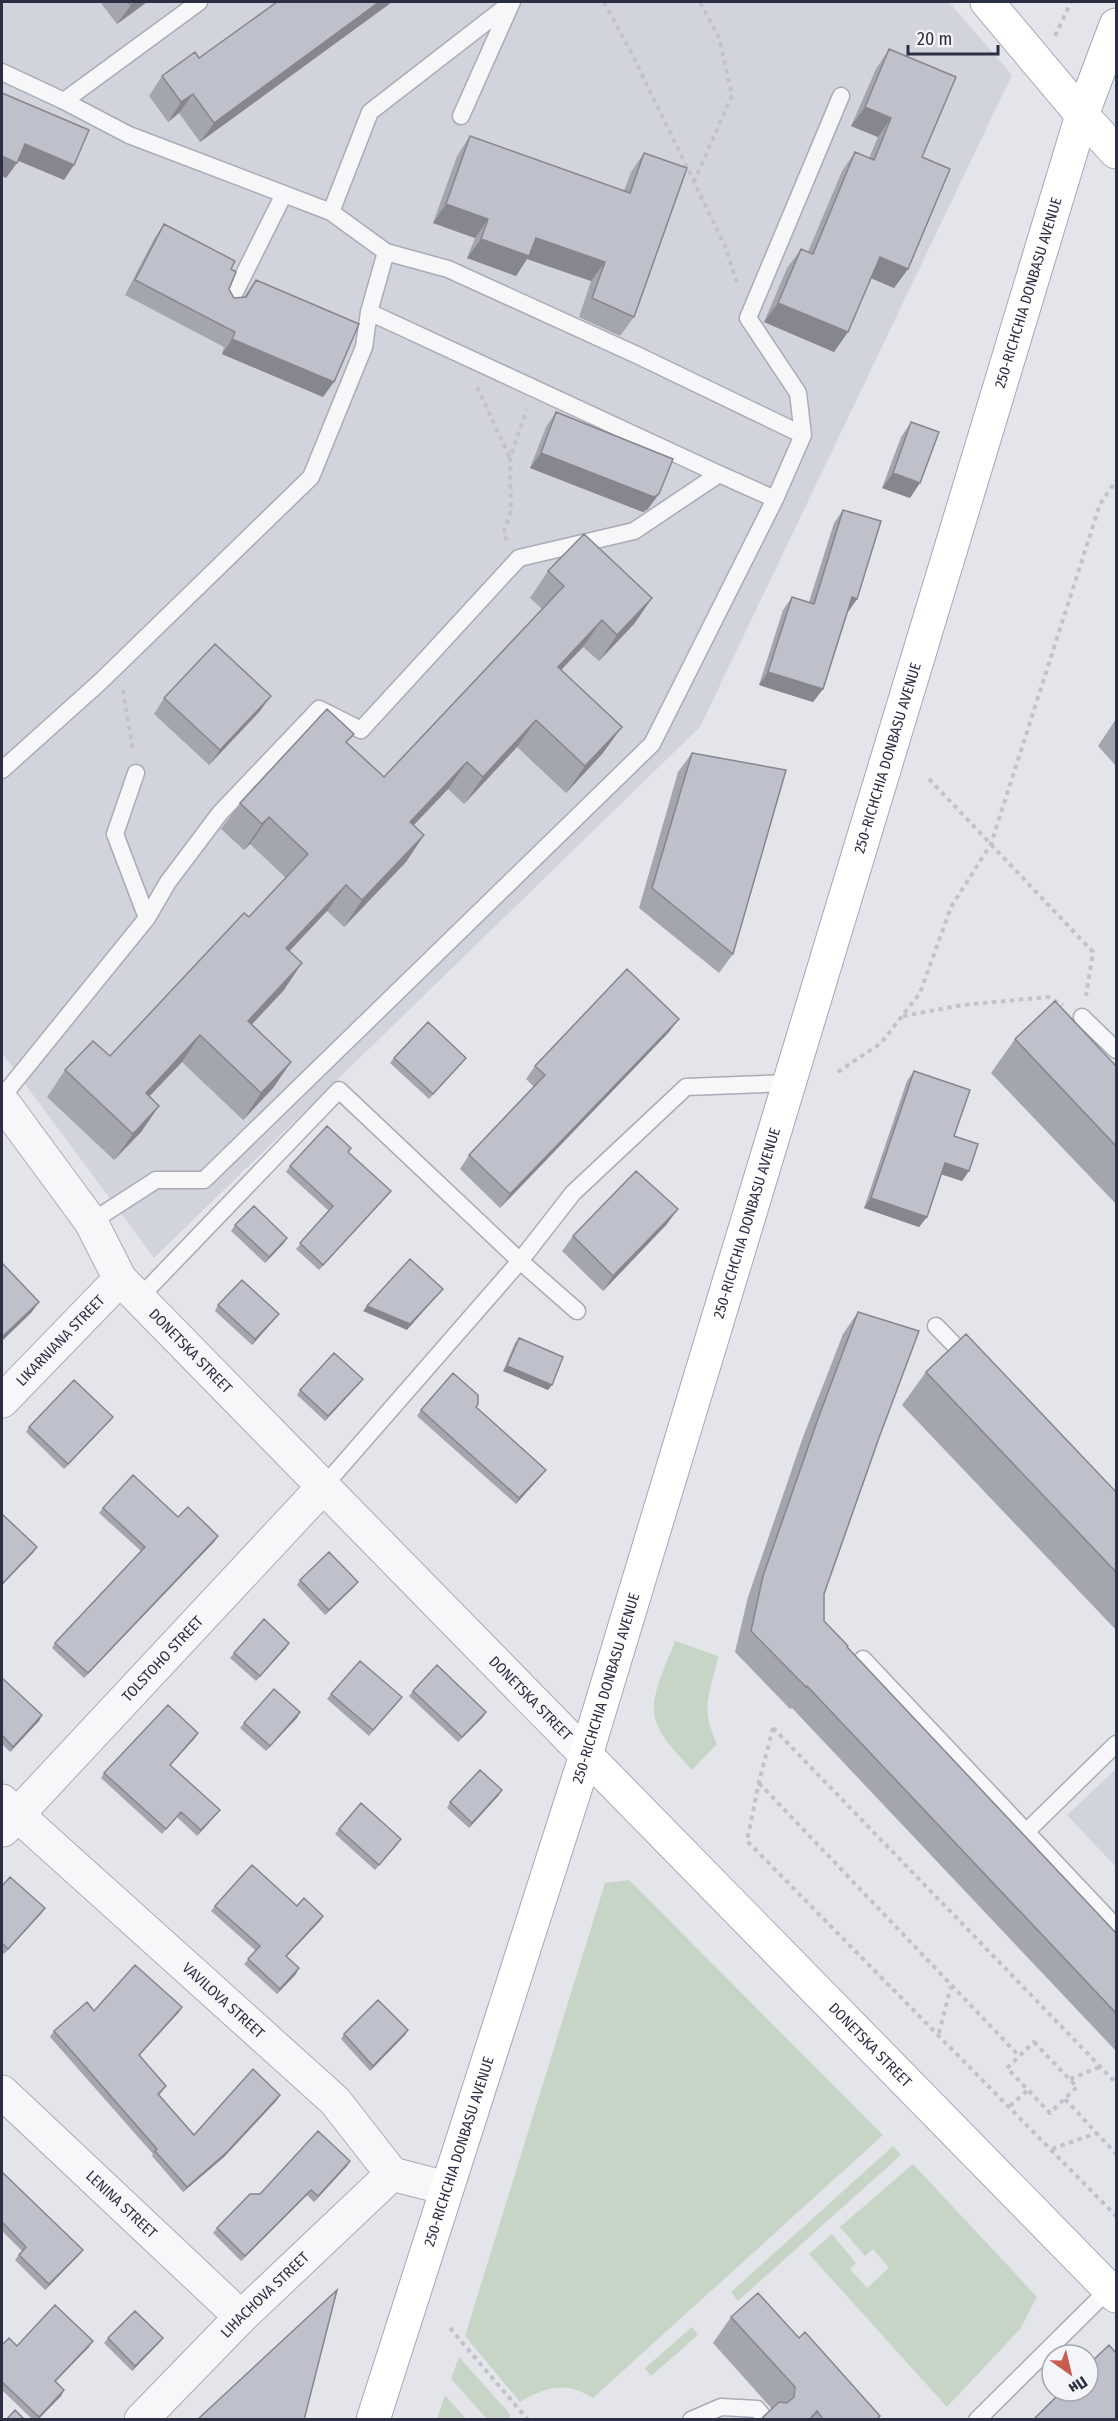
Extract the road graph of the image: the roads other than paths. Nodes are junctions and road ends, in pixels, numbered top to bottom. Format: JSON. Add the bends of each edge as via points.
{"nodes":[{"id":1,"x":200,"y":2,"type":"edge"},
{"id":2,"x":512,"y":2,"type":"edge"},
{"id":3,"x":987,"y":2,"type":"edge"},
{"id":4,"x":1116,"y":25,"type":"edge"},
{"id":5,"x":2,"y":72,"type":"edge"},
{"id":6,"x":841,"y":96,"type":"dead end"},
{"id":7,"x":64,"y":101,"type":"junction"},
{"id":8,"x":1082,"y":115,"type":"junction"},
{"id":9,"x":462,"y":116,"type":"dead end"},
{"id":10,"x":1116,"y":152,"type":"edge"},
{"id":11,"x":284,"y":194,"type":"junction"},
{"id":12,"x":331,"y":212,"type":"junction"},
{"id":13,"x":386,"y":252,"type":"junction"},
{"id":14,"x":229,"y":304,"type":"edge"},
{"id":15,"x":369,"y":312,"type":"junction"},
{"id":16,"x":803,"y":435,"type":"junction"},
{"id":17,"x":719,"y":474,"type":"junction"},
{"id":18,"x":775,"y":499,"type":"junction"},
{"id":19,"x":2,"y":770,"type":"edge"},
{"id":20,"x":136,"y":772,"type":"road end"},
{"id":21,"x":147,"y":918,"type":"junction"},
{"id":22,"x":1082,"y":1017,"type":"road end"},
{"id":23,"x":1116,"y":1050,"type":"edge"},
{"id":24,"x":788,"y":1083,"type":"junction"},
{"id":25,"x":2,"y":1099,"type":"edge"},
{"id":26,"x":91,"y":1222,"type":"junction"},
{"id":27,"x":520,"y":1261,"type":"junction"},
{"id":28,"x":129,"y":1289,"type":"junction"},
{"id":29,"x":577,"y":1311,"type":"dead end"},
{"id":30,"x":936,"y":1326,"type":"dead end"},
{"id":31,"x":977,"y":1369,"type":"edge"},
{"id":32,"x":2,"y":1401,"type":"edge"},
{"id":33,"x":323,"y":1487,"type":"junction"},
{"id":34,"x":863,"y":1659,"type":"dead end"},
{"id":35,"x":1116,"y":1744,"type":"edge"},
{"id":36,"x":586,"y":1755,"type":"junction"},
{"id":37,"x":7,"y":1816,"type":"edge"},
{"id":38,"x":1026,"y":1832,"type":"junction"},
{"id":39,"x":1116,"y":1927,"type":"edge"},
{"id":40,"x":2,"y":2092,"type":"edge"},
{"id":41,"x":392,"y":2174,"type":"junction"},
{"id":42,"x":446,"y":2188,"type":"junction"},
{"id":43,"x":1113,"y":2292,"type":"edge"},
{"id":44,"x":241,"y":2316,"type":"junction"},
{"id":45,"x":141,"y":2420,"type":"edge"},
{"id":46,"x":373,"y":2420,"type":"edge"},
{"id":47,"x":691,"y":2420,"type":"edge"},
{"id":48,"x":766,"y":2420,"type":"edge"},
{"id":49,"x":977,"y":2420,"type":"edge"}],
"edges":[{"from":1,"to":7,"type":"lane"},
{"from":2,"to":9,"type":"lane"},
{"from":2,"to":12,"type":"lane","via":[[370,112]]},
{"from":3,"to":8,"type":"main road"},
{"from":4,"to":8,"type":"main road","name":"250-RICHCHIA DONBASU AVENUE"},
{"from":5,"to":7,"type":"lane"},
{"from":6,"to":16,"type":"lane","via":[[748,318],[798,393]]},
{"from":7,"to":11,"type":"lane","via":[[129,135]]},
{"from":8,"to":10,"type":"main road"},
{"from":8,"to":24,"type":"main road","name":"250-RICHCHIA DONBASU AVENUE"},
{"from":11,"to":12,"type":"lane"},
{"from":11,"to":14,"type":"lane"},
{"from":12,"to":13,"type":"lane"},
{"from":13,"to":15,"type":"lane"},
{"from":13,"to":16,"type":"lane","via":[[448,270]]},
{"from":15,"to":17,"type":"lane"},
{"from":15,"to":19,"type":"lane","via":[[364,347],[311,477]]},
{"from":16,"to":18,"type":"lane"},
{"from":17,"to":18,"type":"lane"},
{"from":17,"to":21,"type":"lane","via":[[634,531],[519,558],[361,730],[319,709],[220,813],[168,882]]},
{"from":18,"to":26,"type":"lane","via":[[652,744],[204,1180],[156,1180]]},
{"from":20,"to":21,"type":"lane","via":[[115,834]]},
{"from":21,"to":25,"type":"lane"},
{"from":22,"to":23,"type":"lane"},
{"from":24,"to":27,"type":"lane","via":[[686,1087],[573,1194]]},
{"from":24,"to":36,"type":"main road","name":"250-RICHCHIA DONBASU AVENUE"},
{"from":25,"to":26,"type":"street","name":"DONETSKA STREET"},
{"from":26,"to":28,"type":"street","name":"DONETSKA STREET"},
{"from":27,"to":28,"type":"lane","via":[[339,1090]]},
{"from":27,"to":29,"type":"lane"},
{"from":27,"to":33,"type":"lane"},
{"from":28,"to":32,"type":"street","name":"LIKARNIANA STREET"},
{"from":28,"to":33,"type":"street","name":"DONETSKA STREET"},
{"from":30,"to":31,"type":"lane"},
{"from":33,"to":36,"type":"street","name":"DONETSKA STREET"},
{"from":33,"to":37,"type":"street","name":"TOLSTOHO STREET"},
{"from":34,"to":38,"type":"lane"},
{"from":35,"to":38,"type":"lane"},
{"from":36,"to":42,"type":"main road","name":"250-RICHCHIA DONBASU AVENUE"},
{"from":36,"to":43,"type":"main road","name":"DONETSKA STREET"},
{"from":37,"to":41,"type":"street","name":"VAVILOVA STREET","via":[[335,2101]]},
{"from":38,"to":39,"type":"lane"},
{"from":40,"to":44,"type":"street","name":"LENINA STREET"},
{"from":41,"to":42,"type":"street"},
{"from":41,"to":44,"type":"street","name":"LIHACHOVA STREET"},
{"from":42,"to":46,"type":"main road","name":"250-RICHCHIA DONBASU AVENUE"},
{"from":43,"to":49,"type":"lane"},
{"from":44,"to":45,"type":"street","name":"LIHACHOVA STREET"},
{"from":47,"to":48,"type":"lane","via":[[721,2407],[757,2409]]}]}
